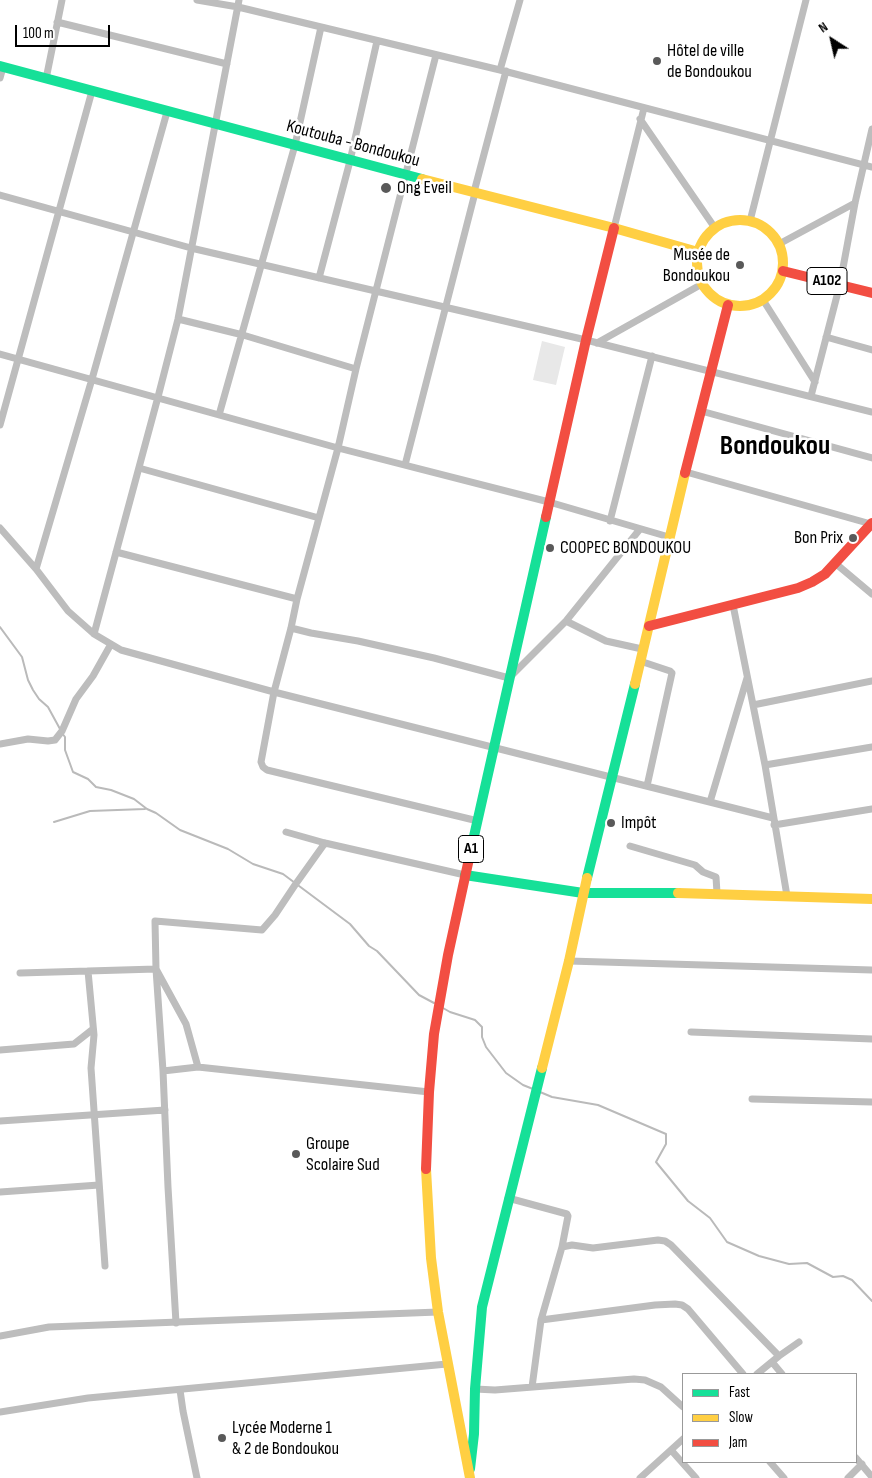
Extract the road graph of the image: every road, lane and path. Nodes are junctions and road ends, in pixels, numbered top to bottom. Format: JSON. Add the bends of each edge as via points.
{"nodes":[{"id":1,"x":62,"y":0,"type":"edge"},
{"id":2,"x":197,"y":0,"type":"edge"},
{"id":3,"x":520,"y":0,"type":"edge"},
{"id":4,"x":806,"y":0,"type":"edge"},
{"id":5,"x":238,"y":4,"type":"edge"},
{"id":6,"x":57,"y":22,"type":"junction"},
{"id":7,"x":321,"y":27,"type":"junction"},
{"id":8,"x":378,"y":41,"type":"junction"},
{"id":9,"x":436,"y":55,"type":"junction"},
{"id":10,"x":227,"y":64,"type":"junction"},
{"id":11,"x":2,"y":67,"type":"edge"},
{"id":12,"x":503,"y":70,"type":"junction"},
{"id":13,"x":0,"y":78,"type":"edge"},
{"id":14,"x":46,"y":79,"type":"junction"},
{"id":15,"x":92,"y":91,"type":"junction"},
{"id":16,"x":644,"y":108,"type":"junction"},
{"id":17,"x":167,"y":112,"type":"junction"},
{"id":18,"x":640,"y":119,"type":"junction"},
{"id":19,"x":216,"y":124,"type":"junction"},
{"id":20,"x":872,"y":129,"type":"edge"},
{"id":21,"x":770,"y":141,"type":"junction"},
{"id":22,"x":295,"y":145,"type":"junction"},
{"id":23,"x":350,"y":160,"type":"junction"},
{"id":24,"x":864,"y":165,"type":"junction"},
{"id":25,"x":872,"y":167,"type":"edge"},
{"id":26,"x":404,"y":174,"type":"junction"},
{"id":27,"x":474,"y":193,"type":"junction"},
{"id":28,"x":0,"y":195,"type":"edge"},
{"id":29,"x":855,"y":203,"type":"junction"},
{"id":30,"x":59,"y":212,"type":"junction"},
{"id":31,"x":750,"y":221,"type":"junction"},
{"id":32,"x":614,"y":228,"type":"junction"},
{"id":33,"x":715,"y":228,"type":"junction"},
{"id":34,"x":132,"y":231,"type":"junction"},
{"id":35,"x":780,"y":244,"type":"junction"},
{"id":36,"x":190,"y":248,"type":"junction"},
{"id":37,"x":698,"y":252,"type":"junction"},
{"id":38,"x":261,"y":265,"type":"junction"},
{"id":39,"x":783,"y":271,"type":"junction"},
{"id":40,"x":319,"y":278,"type":"junction"},
{"id":41,"x":702,"y":284,"type":"junction"},
{"id":42,"x":840,"y":284,"type":"junction"},
{"id":43,"x":376,"y":290,"type":"junction"},
{"id":44,"x":872,"y":292,"type":"edge"},
{"id":45,"x":763,"y":300,"type":"junction"},
{"id":46,"x":728,"y":305,"type":"junction"},
{"id":47,"x":444,"y":306,"type":"junction"},
{"id":48,"x":178,"y":319,"type":"junction"},
{"id":49,"x":243,"y":335,"type":"junction"},
{"id":50,"x":826,"y":337,"type":"junction"},
{"id":51,"x":586,"y":340,"type":"junction"},
{"id":52,"x":597,"y":343,"type":"junction"},
{"id":53,"x":872,"y":350,"type":"edge"},
{"id":54,"x":0,"y":354,"type":"edge"},
{"id":55,"x":652,"y":356,"type":"junction"},
{"id":56,"x":18,"y":359,"type":"junction"},
{"id":57,"x":356,"y":369,"type":"junction"},
{"id":58,"x":711,"y":372,"type":"junction"},
{"id":59,"x":92,"y":379,"type":"junction"},
{"id":60,"x":814,"y":382,"type":"junction"},
{"id":61,"x":811,"y":396,"type":"junction"},
{"id":62,"x":158,"y":397,"type":"junction"},
{"id":63,"x":701,"y":411,"type":"junction"},
{"id":64,"x":872,"y":412,"type":"edge"},
{"id":65,"x":220,"y":415,"type":"junction"},
{"id":66,"x":0,"y":425,"type":"edge"},
{"id":67,"x":338,"y":448,"type":"junction"},
{"id":68,"x":872,"y":458,"type":"edge"},
{"id":69,"x":405,"y":465,"type":"junction"},
{"id":70,"x":139,"y":468,"type":"junction"},
{"id":71,"x":686,"y":472,"type":"junction"},
{"id":72,"x":549,"y":502,"type":"junction"},
{"id":73,"x":319,"y":518,"type":"junction"},
{"id":74,"x":610,"y":521,"type":"junction"},
{"id":75,"x":872,"y":524,"type":"edge"},
{"id":76,"x":0,"y":528,"type":"edge"},
{"id":77,"x":640,"y":529,"type":"junction"},
{"id":78,"x":669,"y":537,"type":"junction"},
{"id":79,"x":116,"y":552,"type":"junction"},
{"id":80,"x":835,"y":564,"type":"junction"},
{"id":81,"x":36,"y":569,"type":"junction"},
{"id":82,"x":872,"y":594,"type":"edge"},
{"id":83,"x":297,"y":599,"type":"junction"},
{"id":84,"x":733,"y":605,"type":"junction"},
{"id":85,"x":566,"y":621,"type":"junction"},
{"id":86,"x":649,"y":626,"type":"junction"},
{"id":87,"x":291,"y":628,"type":"junction"},
{"id":88,"x":94,"y":634,"type":"junction"},
{"id":89,"x":111,"y":644,"type":"junction"},
{"id":90,"x":642,"y":650,"type":"junction"},
{"id":91,"x":640,"y":661,"type":"junction"},
{"id":92,"x":747,"y":676,"type":"junction"},
{"id":93,"x":509,"y":678,"type":"junction"},
{"id":94,"x":872,"y":681,"type":"edge"},
{"id":95,"x":274,"y":692,"type":"junction"},
{"id":96,"x":753,"y":705,"type":"junction"},
{"id":97,"x":0,"y":744,"type":"edge"},
{"id":98,"x":494,"y":747,"type":"junction"},
{"id":99,"x":872,"y":747,"type":"edge"},
{"id":100,"x":764,"y":765,"type":"junction"},
{"id":101,"x":612,"y":778,"type":"junction"},
{"id":102,"x":647,"y":786,"type":"junction"},
{"id":103,"x":710,"y":802,"type":"junction"},
{"id":104,"x":872,"y":809,"type":"edge"},
{"id":105,"x":478,"y":821,"type":"junction"},
{"id":106,"x":774,"y":822,"type":"junction"},
{"id":107,"x":286,"y":832,"type":"dead end"},
{"id":108,"x":325,"y":843,"type":"junction"},
{"id":109,"x":630,"y":846,"type":"dead end"},
{"id":110,"x":465,"y":875,"type":"junction"},
{"id":111,"x":583,"y":893,"type":"junction"},
{"id":112,"x":717,"y":893,"type":"junction"},
{"id":113,"x":787,"y":896,"type":"junction"},
{"id":114,"x":872,"y":898,"type":"edge"},
{"id":115,"x":569,"y":961,"type":"junction"},
{"id":116,"x":156,"y":969,"type":"junction"},
{"id":117,"x":872,"y":970,"type":"edge"},
{"id":118,"x":88,"y":971,"type":"junction"},
{"id":119,"x":20,"y":973,"type":"dead end"},
{"id":120,"x":93,"y":1029,"type":"junction"},
{"id":121,"x":691,"y":1032,"type":"dead end"},
{"id":122,"x":872,"y":1038,"type":"edge"},
{"id":123,"x":0,"y":1050,"type":"edge"},
{"id":124,"x":198,"y":1067,"type":"junction"},
{"id":125,"x":163,"y":1071,"type":"junction"},
{"id":126,"x":428,"y":1092,"type":"junction"},
{"id":127,"x":752,"y":1099,"type":"dead end"},
{"id":128,"x":872,"y":1102,"type":"edge"},
{"id":129,"x":165,"y":1110,"type":"junction"},
{"id":130,"x":95,"y":1115,"type":"junction"},
{"id":131,"x":0,"y":1121,"type":"edge"},
{"id":132,"x":99,"y":1185,"type":"junction"},
{"id":133,"x":0,"y":1192,"type":"edge"},
{"id":134,"x":508,"y":1198,"type":"junction"},
{"id":135,"x":562,"y":1247,"type":"junction"},
{"id":136,"x":104,"y":1266,"type":"dead end"},
{"id":137,"x":438,"y":1312,"type":"junction"},
{"id":138,"x":541,"y":1320,"type":"junction"},
{"id":139,"x":176,"y":1323,"type":"junction"},
{"id":140,"x":0,"y":1336,"type":"edge"},
{"id":141,"x":800,"y":1342,"type":"dead end"},
{"id":142,"x":779,"y":1356,"type":"junction"},
{"id":143,"x":772,"y":1362,"type":"junction"},
{"id":144,"x":448,"y":1364,"type":"junction"},
{"id":145,"x":742,"y":1373,"type":"edge"},
{"id":146,"x":759,"y":1373,"type":"edge"},
{"id":147,"x":781,"y":1373,"type":"edge"},
{"id":148,"x":532,"y":1387,"type":"junction"},
{"id":149,"x":475,"y":1388,"type":"junction"},
{"id":150,"x":180,"y":1390,"type":"junction"},
{"id":151,"x":682,"y":1406,"type":"edge"},
{"id":152,"x":0,"y":1412,"type":"edge"},
{"id":153,"x":682,"y":1440,"type":"edge"},
{"id":154,"x":671,"y":1450,"type":"junction"},
{"id":155,"x":857,"y":1459,"type":"edge"},
{"id":156,"x":682,"y":1462,"type":"edge"},
{"id":157,"x":683,"y":1463,"type":"edge"},
{"id":158,"x":771,"y":1463,"type":"edge"},
{"id":159,"x":862,"y":1464,"type":"junction"},
{"id":160,"x":469,"y":1476,"type":"edge"},
{"id":161,"x":872,"y":1477,"type":"edge"},
{"id":162,"x":197,"y":1478,"type":"edge"},
{"id":163,"x":640,"y":1478,"type":"edge"},
{"id":164,"x":696,"y":1478,"type":"edge"},
{"id":165,"x":784,"y":1478,"type":"edge"},
{"id":166,"x":848,"y":1478,"type":"edge"}],
"edges":[{"from":1,"to":6,"type":"street"},
{"from":2,"to":5,"type":"street"},
{"from":3,"to":12,"type":"street"},
{"from":4,"to":21,"type":"street"},
{"from":5,"to":7,"type":"street"},
{"from":5,"to":10,"type":"street"},
{"from":6,"to":10,"type":"street"},
{"from":6,"to":14,"type":"street"},
{"from":7,"to":8,"type":"street"},
{"from":7,"to":22,"type":"street"},
{"from":8,"to":9,"type":"street"},
{"from":8,"to":23,"type":"street"},
{"from":9,"to":12,"type":"street"},
{"from":9,"to":26,"type":"street"},
{"from":10,"to":19,"type":"street"},
{"from":11,"to":13,"type":"street"},
{"from":11,"to":14,"type":"main road","name":"Koutouba - Bondoukou"},
{"from":12,"to":16,"type":"street"},
{"from":12,"to":27,"type":"street"},
{"from":14,"to":15,"type":"main road","name":"Koutouba - Bondoukou"},
{"from":15,"to":17,"type":"main road","name":"Koutouba - Bondoukou"},
{"from":15,"to":30,"type":"street"},
{"from":16,"to":18,"type":"street"},
{"from":16,"to":21,"type":"street"},
{"from":17,"to":19,"type":"main road","name":"Koutouba - Bondoukou"},
{"from":17,"to":34,"type":"street"},
{"from":18,"to":32,"type":"street"},
{"from":18,"to":33,"type":"street"},
{"from":19,"to":22,"type":"main road","name":"Koutouba - Bondoukou"},
{"from":19,"to":36,"type":"street"},
{"from":20,"to":24,"type":"street"},
{"from":21,"to":24,"type":"street"},
{"from":21,"to":31,"type":"street"},
{"from":22,"to":23,"type":"main road","name":"Koutouba - Bondoukou"},
{"from":22,"to":38,"type":"street"},
{"from":23,"to":26,"type":"main road","name":"Koutouba - Bondoukou"},
{"from":23,"to":40,"type":"street"},
{"from":24,"to":25,"type":"street"},
{"from":24,"to":29,"type":"street"},
{"from":26,"to":27,"type":"main road","name":"Koutouba - Bondoukou"},
{"from":26,"to":43,"type":"street"},
{"from":27,"to":32,"type":"main road","name":"Koutouba - Bondoukou"},
{"from":27,"to":47,"type":"street"},
{"from":28,"to":30,"type":"street"},
{"from":29,"to":35,"type":"street"},
{"from":29,"to":42,"type":"street"},
{"from":30,"to":34,"type":"street"},
{"from":30,"to":56,"type":"street"},
{"from":31,"to":33,"type":"main road","via":[[732,221]]},
{"from":31,"to":35,"type":"main road","via":[[767,229]]},
{"from":32,"to":37,"type":"main road","name":"Koutouba - Bondoukou"},
{"from":32,"to":51,"type":"main road","number":"A1"},
{"from":33,"to":37,"type":"main road","via":[[704,238]]},
{"from":34,"to":36,"type":"street"},
{"from":34,"to":59,"type":"street"},
{"from":35,"to":39,"type":"main road"},
{"from":36,"to":38,"type":"street"},
{"from":36,"to":48,"type":"street"},
{"from":37,"to":41,"type":"main road","via":[[697,269]]},
{"from":38,"to":40,"type":"street"},
{"from":38,"to":49,"type":"street"},
{"from":39,"to":42,"type":"main road","number":"A102"},
{"from":39,"to":45,"type":"main road","via":[[776,288]]},
{"from":40,"to":43,"type":"street"},
{"from":41,"to":46,"type":"main road","via":[[713,298]]},
{"from":41,"to":52,"type":"street"},
{"from":42,"to":44,"type":"main road","number":"A102"},
{"from":42,"to":50,"type":"street"},
{"from":43,"to":47,"type":"street"},
{"from":43,"to":57,"type":"street"},
{"from":45,"to":46,"type":"main road","via":[[746,306]]},
{"from":45,"to":60,"type":"street"},
{"from":46,"to":58,"type":"main road"},
{"from":47,"to":51,"type":"street"},
{"from":47,"to":69,"type":"street"},
{"from":48,"to":49,"type":"street"},
{"from":48,"to":62,"type":"street"},
{"from":49,"to":57,"type":"street"},
{"from":49,"to":65,"type":"street"},
{"from":50,"to":53,"type":"street"},
{"from":50,"to":60,"type":"street"},
{"from":51,"to":52,"type":"street"},
{"from":51,"to":72,"type":"main road","number":"A1"},
{"from":52,"to":55,"type":"street"},
{"from":54,"to":56,"type":"street"},
{"from":55,"to":58,"type":"street"},
{"from":55,"to":74,"type":"street"},
{"from":56,"to":59,"type":"street"},
{"from":56,"to":66,"type":"street"},
{"from":57,"to":67,"type":"street"},
{"from":58,"to":61,"type":"street"},
{"from":58,"to":63,"type":"main road"},
{"from":59,"to":62,"type":"street"},
{"from":59,"to":81,"type":"street"},
{"from":60,"to":61,"type":"street"},
{"from":61,"to":64,"type":"street"},
{"from":62,"to":65,"type":"street"},
{"from":62,"to":70,"type":"street"},
{"from":63,"to":68,"type":"street"},
{"from":63,"to":71,"type":"main road"},
{"from":65,"to":67,"type":"street"},
{"from":67,"to":69,"type":"street"},
{"from":67,"to":73,"type":"street"},
{"from":69,"to":72,"type":"street"},
{"from":70,"to":73,"type":"street"},
{"from":70,"to":79,"type":"street"},
{"from":71,"to":75,"type":"street"},
{"from":71,"to":78,"type":"main road"},
{"from":72,"to":74,"type":"street"},
{"from":72,"to":93,"type":"main road","number":"A1"},
{"from":73,"to":83,"type":"street"},
{"from":74,"to":77,"type":"street"},
{"from":75,"to":80,"type":"main road"},
{"from":76,"to":81,"type":"street"},
{"from":77,"to":78,"type":"street"},
{"from":77,"to":85,"type":"street"},
{"from":78,"to":86,"type":"main road"},
{"from":79,"to":83,"type":"street"},
{"from":79,"to":88,"type":"street"},
{"from":80,"to":82,"type":"street"},
{"from":80,"to":84,"type":"main road","via":[[825,574],[798,588]]},
{"from":81,"to":88,"type":"street","via":[[68,611]]},
{"from":83,"to":87,"type":"street"},
{"from":84,"to":86,"type":"main road"},
{"from":84,"to":92,"type":"street"},
{"from":85,"to":90,"type":"street","via":[[606,641]]},
{"from":85,"to":93,"type":"street"},
{"from":86,"to":90,"type":"main road"},
{"from":87,"to":93,"type":"street","via":[[434,658]]},
{"from":87,"to":95,"type":"street"},
{"from":88,"to":89,"type":"street"},
{"from":89,"to":95,"type":"street","via":[[121,650]]},
{"from":89,"to":97,"type":"street","via":[[76,699],[56,740],[28,739]]},
{"from":90,"to":91,"type":"main road"},
{"from":91,"to":101,"type":"main road"},
{"from":91,"to":102,"type":"street","via":[[672,673]]},
{"from":92,"to":96,"type":"street"},
{"from":92,"to":103,"type":"street"},
{"from":93,"to":98,"type":"main road","number":"A1"},
{"from":94,"to":96,"type":"street"},
{"from":95,"to":98,"type":"street"},
{"from":95,"to":105,"type":"street","via":[[261,762],[267,770]]},
{"from":96,"to":100,"type":"street"},
{"from":98,"to":101,"type":"street"},
{"from":98,"to":105,"type":"main road","number":"A1"},
{"from":99,"to":100,"type":"street"},
{"from":100,"to":106,"type":"street"},
{"from":101,"to":102,"type":"street"},
{"from":101,"to":111,"type":"main road"},
{"from":102,"to":103,"type":"street"},
{"from":103,"to":106,"type":"street"},
{"from":104,"to":106,"type":"street"},
{"from":105,"to":110,"type":"main road","number":"A1"},
{"from":106,"to":113,"type":"street"},
{"from":107,"to":108,"type":"street"},
{"from":108,"to":110,"type":"street"},
{"from":108,"to":116,"type":"street","via":[[276,915],[262,930],[155,921]]},
{"from":109,"to":112,"type":"street","via":[[695,866],[716,877]]},
{"from":110,"to":111,"type":"main road"},
{"from":110,"to":126,"type":"main road","number":"A1","via":[[439,999]]},
{"from":111,"to":112,"type":"main road"},
{"from":111,"to":115,"type":"main road"},
{"from":112,"to":113,"type":"main road"},
{"from":113,"to":114,"type":"main road"},
{"from":115,"to":117,"type":"street"},
{"from":115,"to":134,"type":"main road"},
{"from":116,"to":118,"type":"street"},
{"from":116,"to":124,"type":"street","via":[[186,1024]]},
{"from":116,"to":125,"type":"street"},
{"from":118,"to":119,"type":"street"},
{"from":118,"to":120,"type":"street"},
{"from":120,"to":123,"type":"street","via":[[74,1044]]},
{"from":120,"to":130,"type":"street"},
{"from":121,"to":122,"type":"street"},
{"from":124,"to":125,"type":"street"},
{"from":124,"to":126,"type":"street"},
{"from":125,"to":129,"type":"street"},
{"from":126,"to":137,"type":"main road","number":"A1","via":[[427,1212]]},
{"from":127,"to":128,"type":"street"},
{"from":129,"to":130,"type":"street"},
{"from":129,"to":139,"type":"street"},
{"from":130,"to":131,"type":"street"},
{"from":130,"to":132,"type":"street"},
{"from":132,"to":133,"type":"street"},
{"from":132,"to":136,"type":"street"},
{"from":134,"to":135,"type":"street","via":[[567,1214]]},
{"from":134,"to":149,"type":"main road","via":[[482,1307]]},
{"from":135,"to":138,"type":"street"},
{"from":135,"to":142,"type":"street","via":[[593,1248],[665,1241]]},
{"from":137,"to":139,"type":"street"},
{"from":137,"to":144,"type":"main road","number":"A1"},
{"from":138,"to":145,"type":"street","via":[[655,1305],[682,1305]]},
{"from":138,"to":148,"type":"street"},
{"from":139,"to":140,"type":"street","via":[[49,1327]]},
{"from":141,"to":142,"type":"street"},
{"from":142,"to":143,"type":"street"},
{"from":143,"to":146,"type":"street"},
{"from":143,"to":147,"type":"street"},
{"from":144,"to":150,"type":"street"},
{"from":144,"to":160,"type":"main road","number":"A1"},
{"from":148,"to":149,"type":"street"},
{"from":148,"to":151,"type":"street","via":[[645,1380],[661,1386]]},
{"from":149,"to":160,"type":"main road"},
{"from":150,"to":152,"type":"street","via":[[88,1398]]},
{"from":150,"to":162,"type":"street"},
{"from":153,"to":154,"type":"street"},
{"from":154,"to":156,"type":"street"},
{"from":154,"to":163,"type":"street"},
{"from":155,"to":159,"type":"street"},
{"from":157,"to":164,"type":"street"},
{"from":158,"to":165,"type":"street"},
{"from":159,"to":161,"type":"street"},
{"from":159,"to":166,"type":"street"}]}
